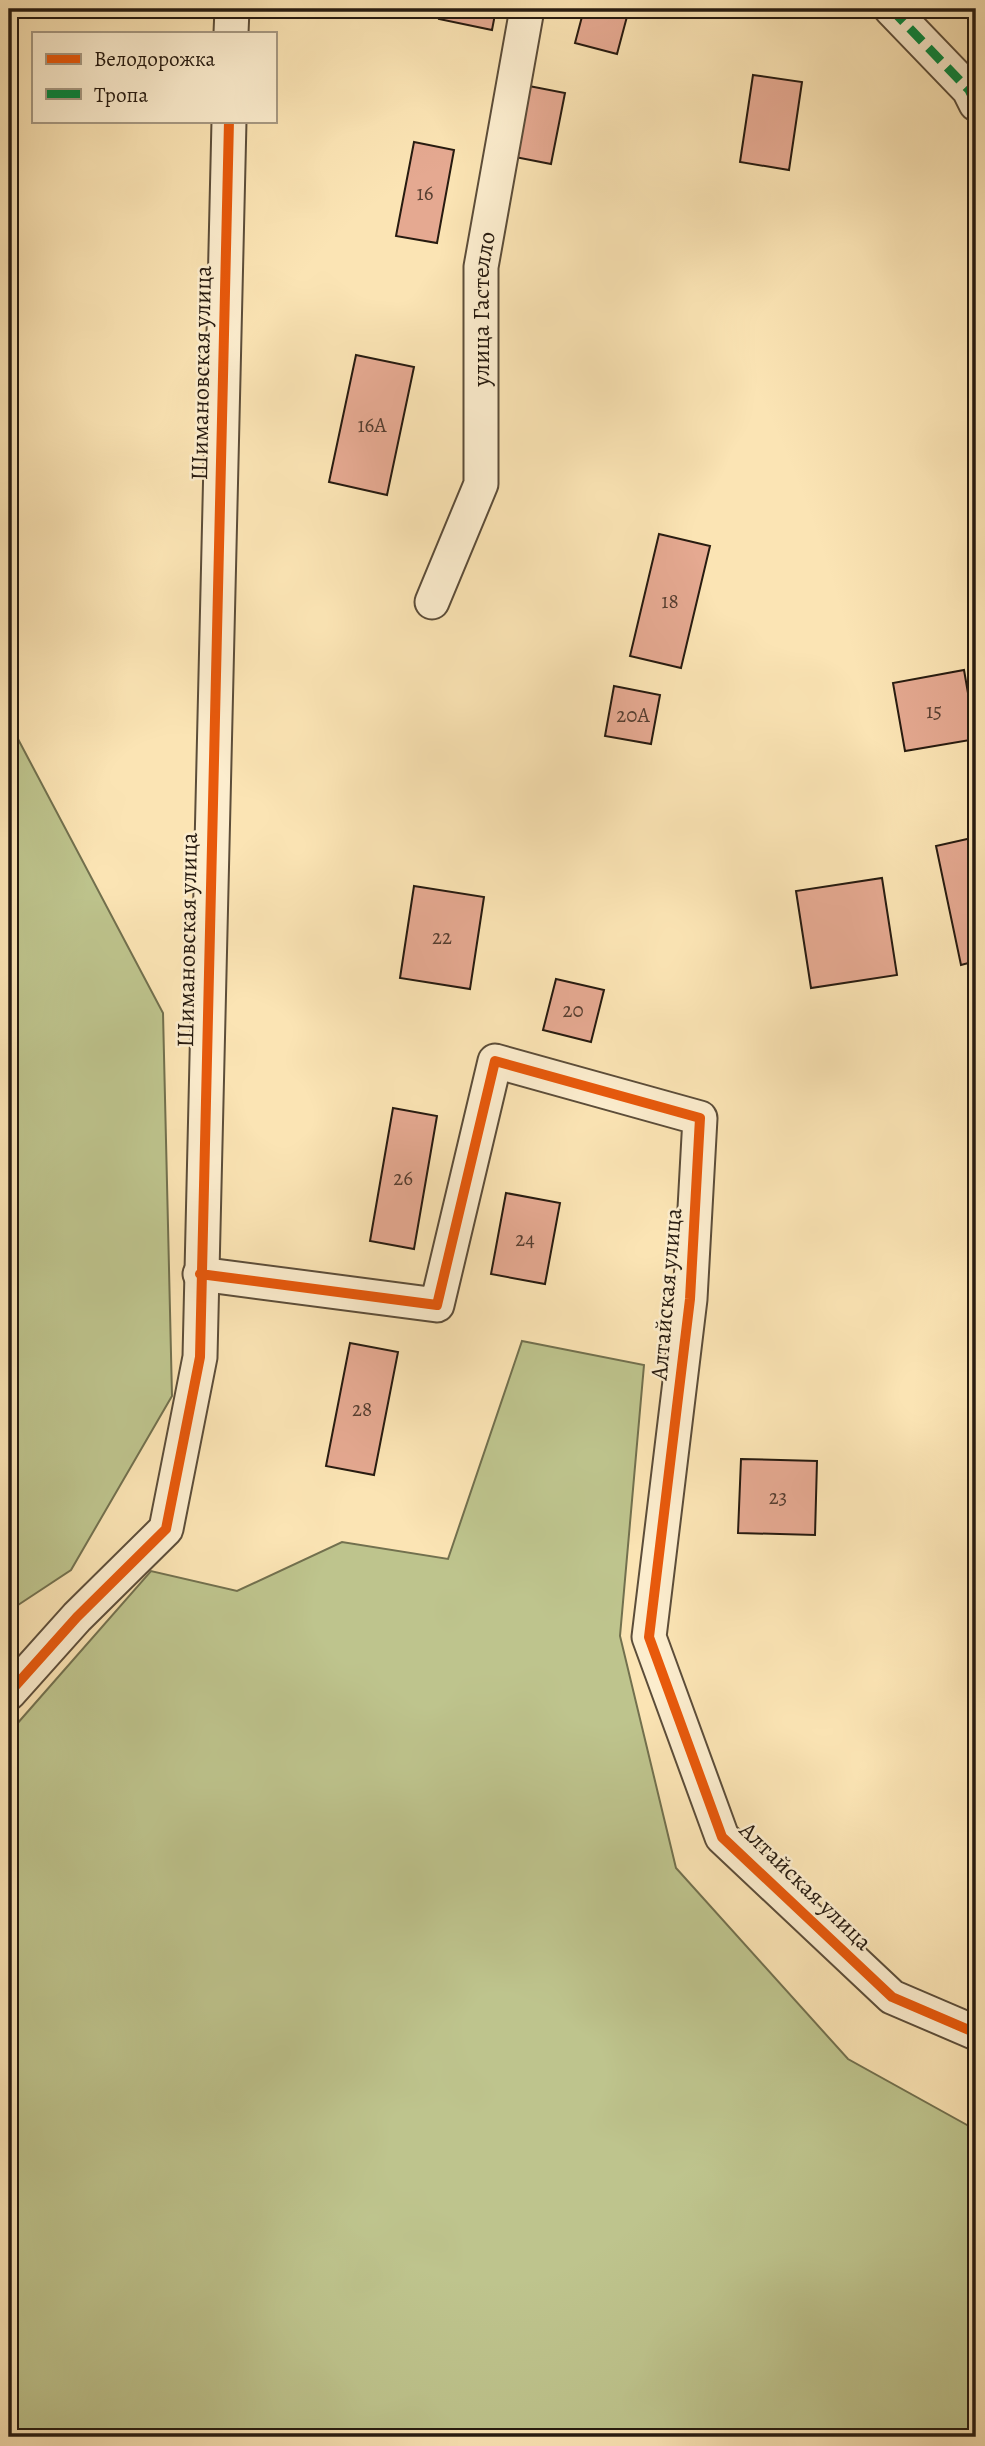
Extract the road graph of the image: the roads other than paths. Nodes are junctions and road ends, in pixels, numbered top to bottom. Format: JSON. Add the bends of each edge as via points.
{"nodes":[{"id":1,"x":232,"y":9,"type":"edge"},
{"id":2,"x":527,"y":9,"type":"edge"},
{"id":3,"x":891,"y":9,"type":"edge"},
{"id":4,"x":231,"y":32,"type":"edge"},
{"id":5,"x":976,"y":104,"type":"edge"},
{"id":6,"x":229,"y":122,"type":"edge"},
{"id":7,"x":432,"y":602,"type":"dead end"},
{"id":8,"x":200,"y":1274,"type":"junction"},
{"id":9,"x":9,"y":1693,"type":"edge"},
{"id":10,"x":976,"y":2033,"type":"edge"}],
"edges":[{"from":1,"to":4,"type":"street"},
{"from":2,"to":7,"type":"street","name":"улица Гастелло","via":[[481,268],[481,484]]},
{"from":3,"to":5,"type":"street","via":[[970,90]]},
{"from":6,"to":8,"type":"street","name":"Шимановская улица"},
{"from":8,"to":9,"type":"street","name":"Шимановская улица","via":[[200,1357],[166,1529]]},
{"from":8,"to":10,"type":"street","name":"Алтайская улица","via":[[437,1305],[495,1061],[700,1118],[690,1299],[649,1637],[722,1837],[892,1997]]}]}
